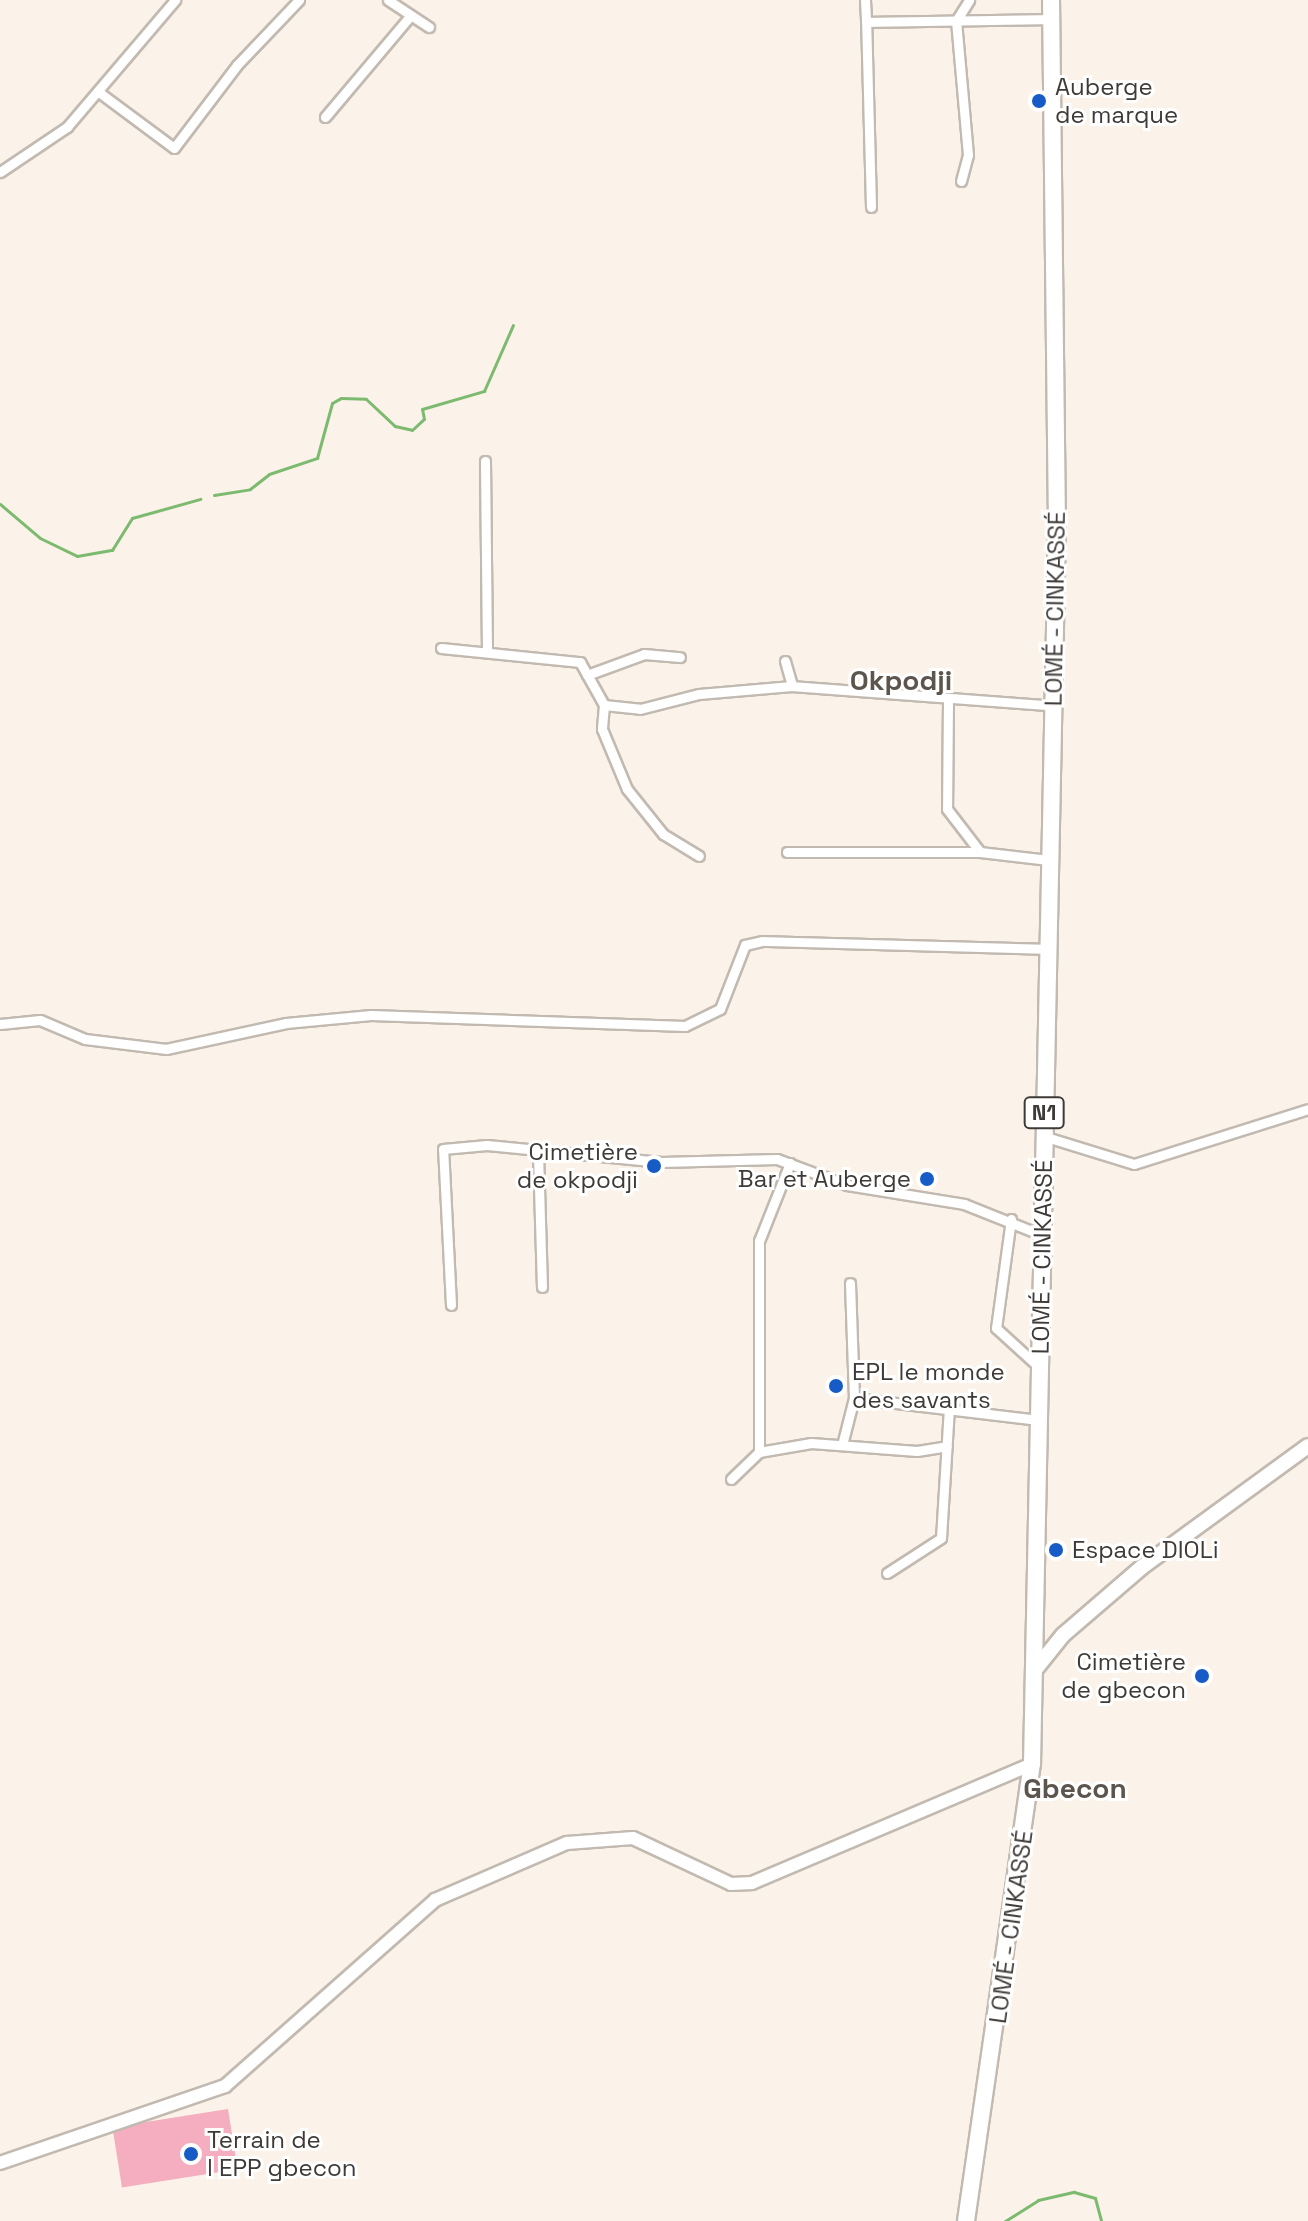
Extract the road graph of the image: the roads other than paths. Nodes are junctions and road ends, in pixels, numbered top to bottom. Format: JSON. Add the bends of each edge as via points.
{"nodes":[{"id":1,"x":175,"y":0,"type":"edge"},
{"id":2,"x":299,"y":0,"type":"edge"},
{"id":3,"x":388,"y":0,"type":"edge"},
{"id":4,"x":865,"y":0,"type":"edge"},
{"id":5,"x":969,"y":0,"type":"edge"},
{"id":6,"x":1051,"y":0,"type":"edge"},
{"id":7,"x":410,"y":16,"type":"junction"},
{"id":8,"x":1052,"y":19,"type":"junction"},
{"id":9,"x":956,"y":21,"type":"junction"},
{"id":10,"x":866,"y":22,"type":"junction"},
{"id":11,"x":429,"y":27,"type":"dead end"},
{"id":12,"x":100,"y":93,"type":"junction"},
{"id":13,"x":325,"y":117,"type":"dead end"},
{"id":14,"x":0,"y":172,"type":"edge"},
{"id":15,"x":961,"y":181,"type":"dead end"},
{"id":16,"x":871,"y":207,"type":"dead end"},
{"id":17,"x":485,"y":461,"type":"dead end"},
{"id":18,"x":441,"y":648,"type":"dead end"},
{"id":19,"x":487,"y":648,"type":"junction"},
{"id":20,"x":680,"y":657,"type":"dead end"},
{"id":21,"x":785,"y":661,"type":"dead end"},
{"id":22,"x":587,"y":675,"type":"junction"},
{"id":23,"x":792,"y":686,"type":"junction"},
{"id":24,"x":948,"y":701,"type":"junction"},
{"id":25,"x":604,"y":705,"type":"junction"},
{"id":26,"x":1055,"y":706,"type":"junction"},
{"id":27,"x":787,"y":852,"type":"dead end"},
{"id":28,"x":980,"y":852,"type":"junction"},
{"id":29,"x":699,"y":856,"type":"dead end"},
{"id":30,"x":1049,"y":860,"type":"junction"},
{"id":31,"x":1047,"y":949,"type":"junction"},
{"id":32,"x":0,"y":1024,"type":"edge"},
{"id":33,"x":1308,"y":1109,"type":"edge"},
{"id":34,"x":1043,"y":1136,"type":"junction"},
{"id":35,"x":538,"y":1153,"type":"junction"},
{"id":36,"x":790,"y":1163,"type":"junction"},
{"id":37,"x":1011,"y":1219,"type":"junction"},
{"id":38,"x":1042,"y":1235,"type":"junction"},
{"id":39,"x":850,"y":1283,"type":"dead end"},
{"id":40,"x":542,"y":1287,"type":"dead end"},
{"id":41,"x":451,"y":1305,"type":"dead end"},
{"id":42,"x":1040,"y":1368,"type":"junction"},
{"id":43,"x":854,"y":1398,"type":"junction"},
{"id":44,"x":949,"y":1409,"type":"junction"},
{"id":45,"x":1039,"y":1420,"type":"junction"},
{"id":46,"x":842,"y":1445,"type":"junction"},
{"id":47,"x":947,"y":1446,"type":"junction"},
{"id":48,"x":1308,"y":1446,"type":"edge"},
{"id":49,"x":759,"y":1452,"type":"junction"},
{"id":50,"x":731,"y":1479,"type":"dead end"},
{"id":51,"x":887,"y":1573,"type":"dead end"},
{"id":52,"x":1034,"y":1671,"type":"junction"},
{"id":53,"x":1032,"y":1764,"type":"junction"},
{"id":54,"x":0,"y":2163,"type":"edge"},
{"id":55,"x":966,"y":2221,"type":"edge"}],
"edges":[{"from":1,"to":12,"type":"street"},
{"from":2,"to":12,"type":"street","via":[[174,148]]},
{"from":3,"to":7,"type":"street"},
{"from":4,"to":10,"type":"street"},
{"from":5,"to":9,"type":"street"},
{"from":6,"to":8,"type":"highway","name":"LOMÉ - CINKASSÉ","number":"N1"},
{"from":7,"to":11,"type":"street"},
{"from":7,"to":13,"type":"street"},
{"from":8,"to":9,"type":"street"},
{"from":8,"to":26,"type":"highway","name":"LOMÉ - CINKASSÉ","number":"N1"},
{"from":9,"to":10,"type":"street"},
{"from":9,"to":15,"type":"street","via":[[968,155]]},
{"from":10,"to":16,"type":"street"},
{"from":12,"to":14,"type":"street"},
{"from":17,"to":19,"type":"street"},
{"from":18,"to":19,"type":"street"},
{"from":19,"to":22,"type":"street","via":[[580,662]]},
{"from":20,"to":22,"type":"street","via":[[644,654]]},
{"from":21,"to":23,"type":"street"},
{"from":22,"to":25,"type":"street"},
{"from":23,"to":24,"type":"street"},
{"from":23,"to":25,"type":"street","via":[[699,694],[640,709]]},
{"from":24,"to":26,"type":"street"},
{"from":24,"to":28,"type":"street","via":[[947,809]]},
{"from":25,"to":29,"type":"street","via":[[602,729],[627,789],[663,834]]},
{"from":26,"to":30,"type":"highway","name":"LOMÉ - CINKASSÉ","number":"N1"},
{"from":27,"to":28,"type":"street"},
{"from":28,"to":30,"type":"street"},
{"from":30,"to":31,"type":"highway","name":"LOMÉ - CINKASSÉ","number":"N1"},
{"from":31,"to":32,"type":"street","via":[[754,943],[745,945],[720,1009],[685,1026],[371,1015],[286,1023],[166,1049],[85,1039],[40,1020]]},
{"from":31,"to":34,"type":"highway","name":"LOMÉ - CINKASSÉ","number":"N1"},
{"from":33,"to":34,"type":"street","via":[[1134,1164]]},
{"from":34,"to":38,"type":"highway","name":"LOMÉ - CINKASSÉ","number":"N1"},
{"from":35,"to":36,"type":"street"},
{"from":35,"to":40,"type":"street"},
{"from":35,"to":41,"type":"street","via":[[487,1145],[443,1149]]},
{"from":36,"to":37,"type":"street","via":[[847,1185],[936,1197]]},
{"from":36,"to":49,"type":"street","via":[[759,1241]]},
{"from":37,"to":38,"type":"street"},
{"from":37,"to":42,"type":"street","via":[[996,1328]]},
{"from":38,"to":42,"type":"highway","name":"LOMÉ - CINKASSÉ","number":"N1"},
{"from":39,"to":43,"type":"street"},
{"from":42,"to":45,"type":"highway","name":"LOMÉ - CINKASSÉ","number":"N1"},
{"from":43,"to":44,"type":"street"},
{"from":43,"to":46,"type":"street"},
{"from":44,"to":45,"type":"street"},
{"from":44,"to":47,"type":"street"},
{"from":45,"to":52,"type":"highway","name":"LOMÉ - CINKASSÉ","number":"N1"},
{"from":46,"to":47,"type":"street"},
{"from":46,"to":49,"type":"street"},
{"from":47,"to":51,"type":"street","via":[[941,1538]]},
{"from":48,"to":52,"type":"main road","via":[[1142,1567],[1063,1635]]},
{"from":49,"to":50,"type":"street"},
{"from":52,"to":53,"type":"highway","name":"LOMÉ - CINKASSÉ","number":"N1"},
{"from":53,"to":54,"type":"street","via":[[752,1883],[721,1880],[633,1838],[567,1843],[435,1900],[398,1926],[234,2081]]},
{"from":53,"to":55,"type":"highway","name":"LOMÉ - CINKASSÉ","number":"N1"}]}
